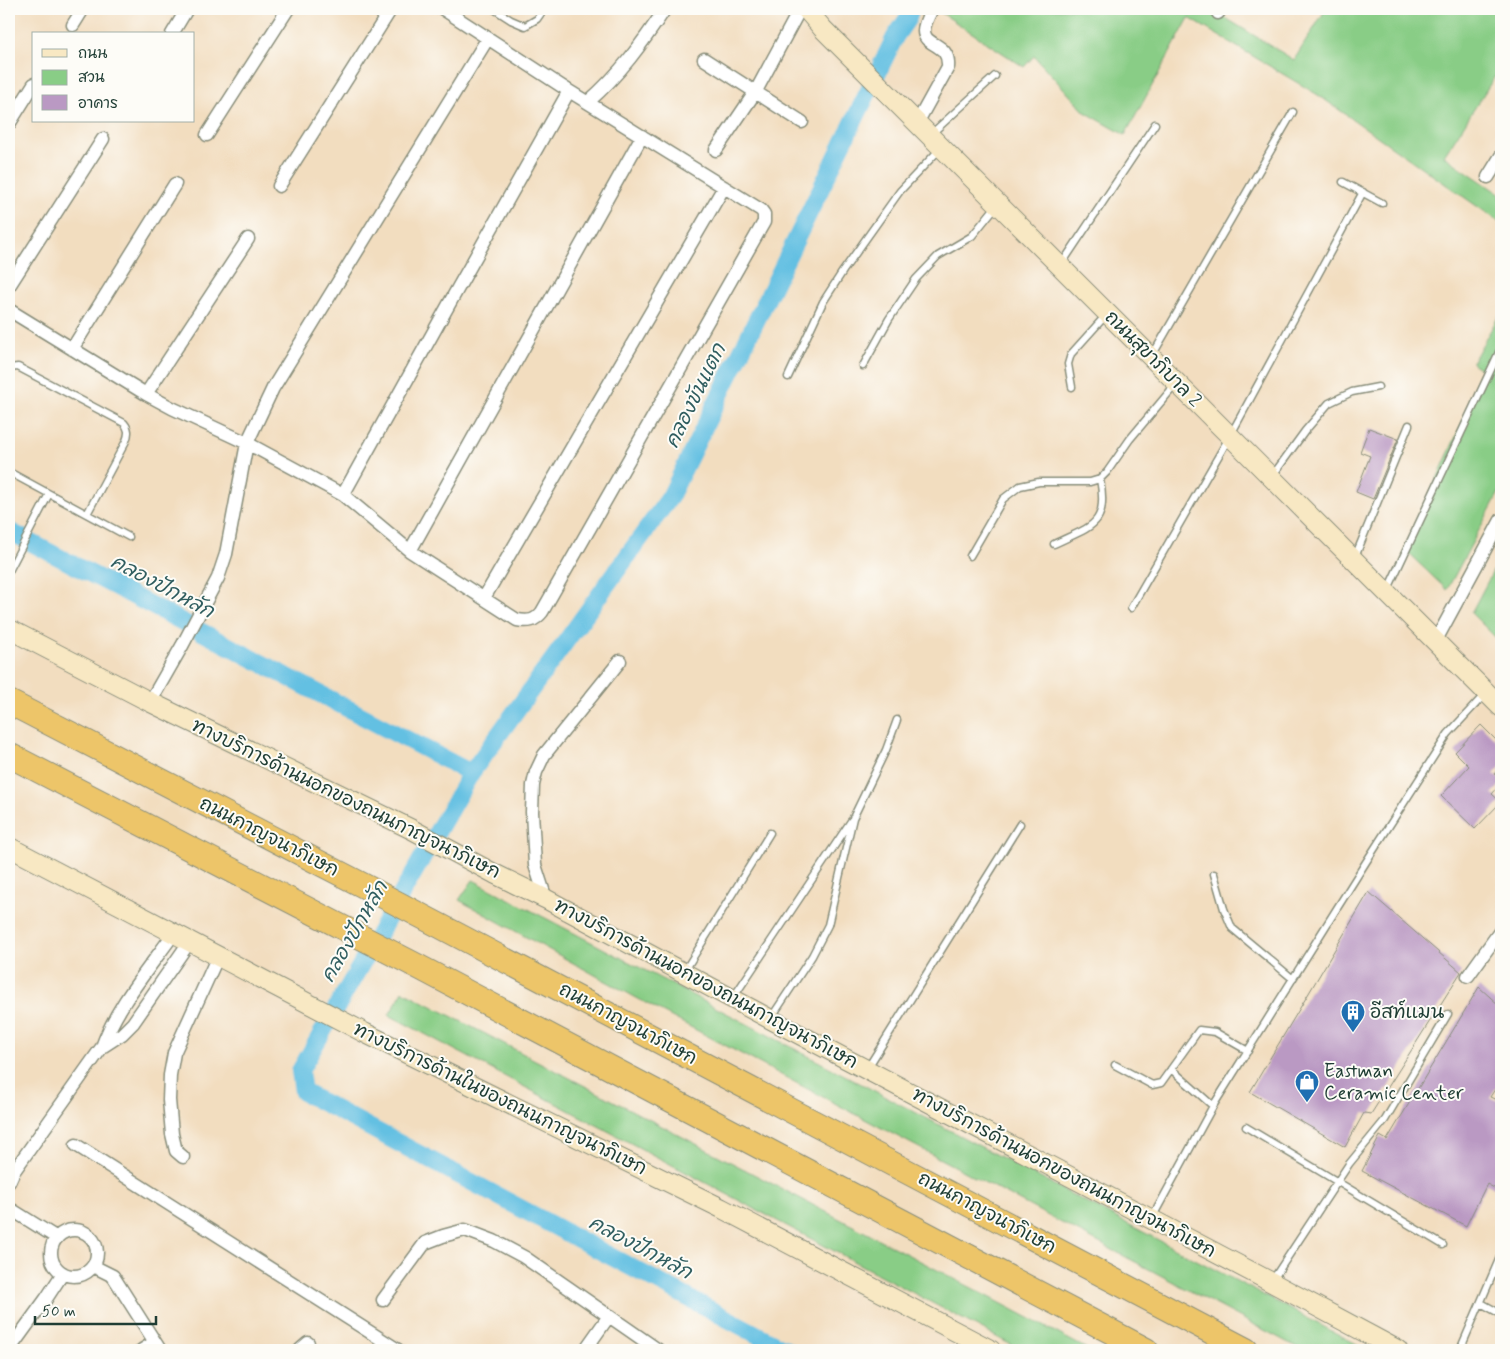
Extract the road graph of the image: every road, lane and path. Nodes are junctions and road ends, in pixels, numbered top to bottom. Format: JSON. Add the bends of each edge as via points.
{"nodes":[{"id":1,"x":83,"y":9,"type":"edge"},
{"id":2,"x":187,"y":9,"type":"edge"},
{"id":3,"x":288,"y":9,"type":"edge"},
{"id":4,"x":391,"y":9,"type":"edge"},
{"id":5,"x":443,"y":9,"type":"edge"},
{"id":6,"x":495,"y":9,"type":"edge"},
{"id":7,"x":544,"y":9,"type":"edge"},
{"id":8,"x":665,"y":9,"type":"edge"},
{"id":9,"x":800,"y":9,"type":"edge"},
{"id":10,"x":806,"y":9,"type":"edge"},
{"id":11,"x":932,"y":9,"type":"edge"},
{"id":12,"x":73,"y":26,"type":"dead end"},
{"id":13,"x":173,"y":32,"type":"edge"},
{"id":14,"x":488,"y":38,"type":"junction"},
{"id":15,"x":704,"y":59,"type":"dead end"},
{"id":16,"x":995,"y":76,"type":"dead end"},
{"id":17,"x":32,"y":87,"type":"edge"},
{"id":18,"x":569,"y":91,"type":"junction"},
{"id":19,"x":756,"y":91,"type":"junction"},
{"id":20,"x":588,"y":102,"type":"junction"},
{"id":21,"x":1293,"y":112,"type":"dead end"},
{"id":22,"x":802,"y":122,"type":"dead end"},
{"id":23,"x":9,"y":124,"type":"edge"},
{"id":24,"x":1155,"y":124,"type":"dead end"},
{"id":25,"x":207,"y":135,"type":"dead end"},
{"id":26,"x":642,"y":136,"type":"junction"},
{"id":27,"x":929,"y":136,"type":"junction"},
{"id":28,"x":103,"y":139,"type":"dead end"},
{"id":29,"x":716,"y":150,"type":"dead end"},
{"id":30,"x":1501,"y":156,"type":"edge"},
{"id":31,"x":1488,"y":177,"type":"dead end"},
{"id":32,"x":1344,"y":182,"type":"dead end"},
{"id":33,"x":175,"y":184,"type":"dead end"},
{"id":34,"x":279,"y":186,"type":"dead end"},
{"id":35,"x":724,"y":187,"type":"junction"},
{"id":36,"x":1363,"y":192,"type":"junction"},
{"id":37,"x":1382,"y":202,"type":"dead end"},
{"id":38,"x":998,"y":205,"type":"junction"},
{"id":39,"x":248,"y":239,"type":"dead end"},
{"id":40,"x":1060,"y":266,"type":"junction"},
{"id":41,"x":9,"y":286,"type":"edge"},
{"id":42,"x":9,"y":310,"type":"edge"},
{"id":43,"x":1108,"y":313,"type":"junction"},
{"id":44,"x":1501,"y":348,"type":"edge"},
{"id":45,"x":72,"y":349,"type":"junction"},
{"id":46,"x":1151,"y":357,"type":"junction"},
{"id":47,"x":863,"y":366,"type":"dead end"},
{"id":48,"x":9,"y":368,"type":"edge"},
{"id":49,"x":788,"y":377,"type":"dead end"},
{"id":50,"x":1177,"y":383,"type":"junction"},
{"id":51,"x":1072,"y":387,"type":"dead end"},
{"id":52,"x":1378,"y":387,"type":"dead end"},
{"id":53,"x":146,"y":394,"type":"junction"},
{"id":54,"x":1409,"y":425,"type":"dead end"},
{"id":55,"x":1230,"y":436,"type":"junction"},
{"id":56,"x":247,"y":442,"type":"junction"},
{"id":57,"x":9,"y":472,"type":"edge"},
{"id":58,"x":1100,"y":478,"type":"junction"},
{"id":59,"x":1271,"y":478,"type":"junction"},
{"id":60,"x":49,"y":494,"type":"junction"},
{"id":61,"x":344,"y":495,"type":"junction"},
{"id":62,"x":87,"y":514,"type":"junction"},
{"id":63,"x":1501,"y":520,"type":"edge"},
{"id":64,"x":129,"y":537,"type":"dead end"},
{"id":65,"x":1054,"y":544,"type":"dead end"},
{"id":66,"x":410,"y":551,"type":"junction"},
{"id":67,"x":970,"y":556,"type":"dead end"},
{"id":68,"x":1354,"y":560,"type":"junction"},
{"id":69,"x":9,"y":571,"type":"edge"},
{"id":70,"x":1386,"y":593,"type":"junction"},
{"id":71,"x":484,"y":598,"type":"junction"},
{"id":72,"x":1131,"y":608,"type":"dead end"},
{"id":73,"x":9,"y":629,"type":"edge"},
{"id":74,"x":1435,"y":642,"type":"junction"},
{"id":75,"x":620,"y":661,"type":"dead end"},
{"id":76,"x":1497,"y":701,"type":"edge"},
{"id":77,"x":9,"y":702,"type":"edge"},
{"id":78,"x":150,"y":702,"type":"junction"},
{"id":79,"x":896,"y":720,"type":"dead end"},
{"id":80,"x":9,"y":755,"type":"edge"},
{"id":81,"x":854,"y":818,"type":"junction"},
{"id":82,"x":1020,"y":824,"type":"dead end"},
{"id":83,"x":770,"y":833,"type":"dead end"},
{"id":84,"x":9,"y":846,"type":"edge"},
{"id":85,"x":1214,"y":874,"type":"dead end"},
{"id":86,"x":546,"y":898,"type":"junction"},
{"id":87,"x":1501,"y":930,"type":"edge"},
{"id":88,"x":182,"y":937,"type":"junction"},
{"id":89,"x":218,"y":956,"type":"junction"},
{"id":90,"x":684,"y":973,"type":"junction"},
{"id":91,"x":1468,"y":976,"type":"dead end"},
{"id":92,"x":1293,"y":979,"type":"junction"},
{"id":93,"x":732,"y":999,"type":"junction"},
{"id":94,"x":1448,"y":1014,"type":"dead end"},
{"id":95,"x":770,"y":1019,"type":"junction"},
{"id":96,"x":102,"y":1047,"type":"junction"},
{"id":97,"x":1248,"y":1051,"type":"junction"},
{"id":98,"x":1115,"y":1065,"type":"dead end"},
{"id":99,"x":867,"y":1070,"type":"junction"},
{"id":100,"x":1171,"y":1070,"type":"junction"},
{"id":101,"x":1213,"y":1106,"type":"junction"},
{"id":102,"x":1246,"y":1127,"type":"dead end"},
{"id":103,"x":76,"y":1145,"type":"dead end"},
{"id":104,"x":183,"y":1157,"type":"dead end"},
{"id":105,"x":9,"y":1182,"type":"edge"},
{"id":106,"x":1338,"y":1182,"type":"junction"},
{"id":107,"x":9,"y":1208,"type":"edge"},
{"id":108,"x":1152,"y":1219,"type":"junction"},
{"id":109,"x":57,"y":1238,"type":"junction"},
{"id":110,"x":1443,"y":1245,"type":"dead end"},
{"id":111,"x":1501,"y":1255,"type":"edge"},
{"id":112,"x":92,"y":1266,"type":"junction"},
{"id":113,"x":63,"y":1272,"type":"junction"},
{"id":114,"x":1271,"y":1282,"type":"junction"},
{"id":115,"x":383,"y":1300,"type":"dead end"},
{"id":116,"x":1480,"y":1303,"type":"junction"},
{"id":117,"x":1501,"y":1314,"type":"edge"},
{"id":118,"x":609,"y":1316,"type":"junction"},
{"id":119,"x":158,"y":1346,"type":"edge"},
{"id":120,"x":10,"y":1350,"type":"edge"},
{"id":121,"x":142,"y":1350,"type":"edge"},
{"id":122,"x":398,"y":1350,"type":"edge"},
{"id":123,"x":585,"y":1350,"type":"edge"},
{"id":124,"x":658,"y":1350,"type":"edge"},
{"id":125,"x":991,"y":1350,"type":"edge"},
{"id":126,"x":1146,"y":1350,"type":"edge"},
{"id":127,"x":1246,"y":1350,"type":"edge"},
{"id":128,"x":1398,"y":1350,"type":"edge"},
{"id":129,"x":1461,"y":1350,"type":"edge"}],
"edges":[{"from":1,"to":12,"type":"street"},
{"from":2,"to":13,"type":"street"},
{"from":3,"to":25,"type":"street"},
{"from":4,"to":34,"type":"street"},
{"from":5,"to":14,"type":"street"},
{"from":6,"to":7,"type":"lane","via":[[525,26],[537,19]]},
{"from":8,"to":20,"type":"street","via":[[630,60]]},
{"from":9,"to":19,"type":"street"},
{"from":10,"to":27,"type":"main road","name":"ถนนสุขาภิบาล 2"},
{"from":11,"to":27,"type":"street","via":[[924,32],[949,60]]},
{"from":14,"to":18,"type":"street"},
{"from":14,"to":56,"type":"street","via":[[273,388]]},
{"from":15,"to":19,"type":"street"},
{"from":16,"to":27,"type":"lane"},
{"from":17,"to":23,"type":"street"},
{"from":18,"to":20,"type":"street"},
{"from":18,"to":61,"type":"street"},
{"from":19,"to":22,"type":"street"},
{"from":19,"to":29,"type":"street"},
{"from":20,"to":26,"type":"street"},
{"from":21,"to":46,"type":"lane"},
{"from":24,"to":40,"type":"lane"},
{"from":26,"to":35,"type":"street"},
{"from":26,"to":66,"type":"street"},
{"from":27,"to":38,"type":"main road","name":"ถนนสุขาภิบาล 2"},
{"from":27,"to":49,"type":"lane","via":[[900,192],[822,302]]},
{"from":28,"to":41,"type":"street"},
{"from":30,"to":31,"type":"street"},
{"from":32,"to":36,"type":"lane"},
{"from":33,"to":45,"type":"street"},
{"from":35,"to":71,"type":"street"},
{"from":35,"to":71,"type":"street","via":[[761,210],[764,222],[542,612],[527,622],[517,620]]},
{"from":36,"to":37,"type":"lane"},
{"from":36,"to":55,"type":"lane"},
{"from":38,"to":40,"type":"main road","name":"ถนนสุขาภิบาล 2"},
{"from":38,"to":47,"type":"lane","via":[[972,236],[938,256],[916,279],[889,318]]},
{"from":39,"to":53,"type":"street"},
{"from":40,"to":43,"type":"main road","name":"ถนนสุขาภิบาล 2"},
{"from":42,"to":45,"type":"street"},
{"from":43,"to":46,"type":"main road","name":"ถนนสุขาภิบาล 2"},
{"from":43,"to":51,"type":"lane","via":[[1071,354],[1068,364]]},
{"from":44,"to":70,"type":"lane"},
{"from":45,"to":53,"type":"street"},
{"from":46,"to":50,"type":"main road","name":"ถนนสุขาภิบาล 2"},
{"from":48,"to":62,"type":"lane","via":[[18,367],[124,422],[128,428],[126,441]]},
{"from":50,"to":55,"type":"main road","name":"ถนนสุขาภิบาล 2"},
{"from":50,"to":58,"type":"lane"},
{"from":52,"to":59,"type":"lane","via":[[1352,392],[1329,403]]},
{"from":53,"to":56,"type":"street"},
{"from":54,"to":68,"type":"lane"},
{"from":55,"to":59,"type":"main road","name":"ถนนสุขาภิบาล 2"},
{"from":55,"to":72,"type":"lane"},
{"from":56,"to":61,"type":"street"},
{"from":56,"to":78,"type":"street","via":[[226,554],[218,578]]},
{"from":57,"to":60,"type":"lane"},
{"from":58,"to":65,"type":"lane","via":[[1104,498],[1098,519]]},
{"from":58,"to":67,"type":"lane","via":[[1090,482],[1039,482],[1020,486],[1003,499]]},
{"from":59,"to":68,"type":"main road","name":"ถนนสุขาภิบาล 2"},
{"from":60,"to":62,"type":"lane"},
{"from":60,"to":69,"type":"lane"},
{"from":61,"to":66,"type":"street"},
{"from":62,"to":64,"type":"lane"},
{"from":63,"to":74,"type":"street"},
{"from":66,"to":71,"type":"street"},
{"from":68,"to":70,"type":"main road","name":"ถนนสุขาภิบาล 2"},
{"from":70,"to":74,"type":"main road","name":"ถนนสุขาภิบาล 2"},
{"from":73,"to":78,"type":"main road","name":"ทางบริการด้านนอกของถนนกาญจนาภิเษก"},
{"from":74,"to":76,"type":"main road","name":"ถนนสุขาภิบาล 2"},
{"from":75,"to":86,"type":"street","via":[[544,755],[536,772],[532,812],[535,865]]},
{"from":76,"to":92,"type":"lane","via":[[1448,734]]},
{"from":77,"to":127,"type":"highway","name":"ถนนกาญจนาภิเษก"},
{"from":78,"to":86,"type":"main road","name":"ทางบริการด้านนอกของถนนกาญจนาภิเษก"},
{"from":79,"to":81,"type":"lane","via":[[886,750]]},
{"from":80,"to":126,"type":"highway"},
{"from":81,"to":93,"type":"lane"},
{"from":81,"to":95,"type":"lane","via":[[828,925],[812,956]]},
{"from":82,"to":99,"type":"lane"},
{"from":83,"to":90,"type":"lane"},
{"from":84,"to":88,"type":"main road","name":"ทางบริการด้านในของถนนกาญจนาภิเษก"},
{"from":85,"to":92,"type":"lane","via":[[1232,928]]},
{"from":86,"to":90,"type":"main road","name":"ทางบริการด้านนอกของถนนกาญจนาภิเษก"},
{"from":87,"to":91,"type":"street"},
{"from":88,"to":89,"type":"main road","name":"ทางบริการด้านในของถนนกาญจนาภิเษก"},
{"from":88,"to":96,"type":"street","via":[[118,1011]]},
{"from":88,"to":96,"type":"street","via":[[133,1023]]},
{"from":89,"to":104,"type":"street","via":[[174,1053],[170,1075],[172,1134],[176,1151]]},
{"from":89,"to":125,"type":"main road","name":"ทางบริการด้านในของถนนกาญจนาภิเษก","via":[[721,1208]]},
{"from":90,"to":93,"type":"main road","name":"ทางบริการด้านนอกของถนนกาญจนาภิเษก"},
{"from":92,"to":97,"type":"lane"},
{"from":93,"to":95,"type":"main road","name":"ทางบริการด้านนอกของถนนกาญจนาภิเษก"},
{"from":94,"to":106,"type":"lane","via":[[1385,1120],[1348,1164]]},
{"from":95,"to":99,"type":"main road","name":"ทางบริการด้านนอกของถนนกาญจนาภิเษก"},
{"from":96,"to":105,"type":"street"},
{"from":97,"to":100,"type":"lane","via":[[1215,1032],[1199,1030]]},
{"from":97,"to":101,"type":"lane"},
{"from":98,"to":100,"type":"lane","via":[[1152,1085],[1161,1083]]},
{"from":99,"to":108,"type":"main road","name":"ทางบริการด้านนอกของถนนกาญจนาภิเษก"},
{"from":100,"to":101,"type":"lane"},
{"from":101,"to":108,"type":"lane"},
{"from":102,"to":106,"type":"lane"},
{"from":103,"to":122,"type":"street"},
{"from":106,"to":110,"type":"lane"},
{"from":106,"to":114,"type":"lane"},
{"from":107,"to":109,"type":"street"},
{"from":108,"to":114,"type":"main road","name":"ทางบริการด้านนอกของถนนกาญจนาภิเษก"},
{"from":109,"to":112,"type":"street","via":[[70,1230],[80,1230],[90,1236],[96,1245],[97,1256]]},
{"from":109,"to":113,"type":"street","via":[[51,1255]]},
{"from":111,"to":116,"type":"lane"},
{"from":112,"to":113,"type":"street","via":[[73,1276]]},
{"from":112,"to":119,"type":"street","via":[[113,1276]]},
{"from":113,"to":120,"type":"street"},
{"from":114,"to":128,"type":"main road","name":"ทางบริการด้านนอกของถนนกาญจนาภิเษก"},
{"from":115,"to":118,"type":"street","via":[[425,1243],[465,1230],[524,1257]]},
{"from":116,"to":117,"type":"lane"},
{"from":116,"to":129,"type":"lane"},
{"from":118,"to":123,"type":"street"},
{"from":118,"to":124,"type":"street"},
{"from":119,"to":121,"type":"street"}]}
